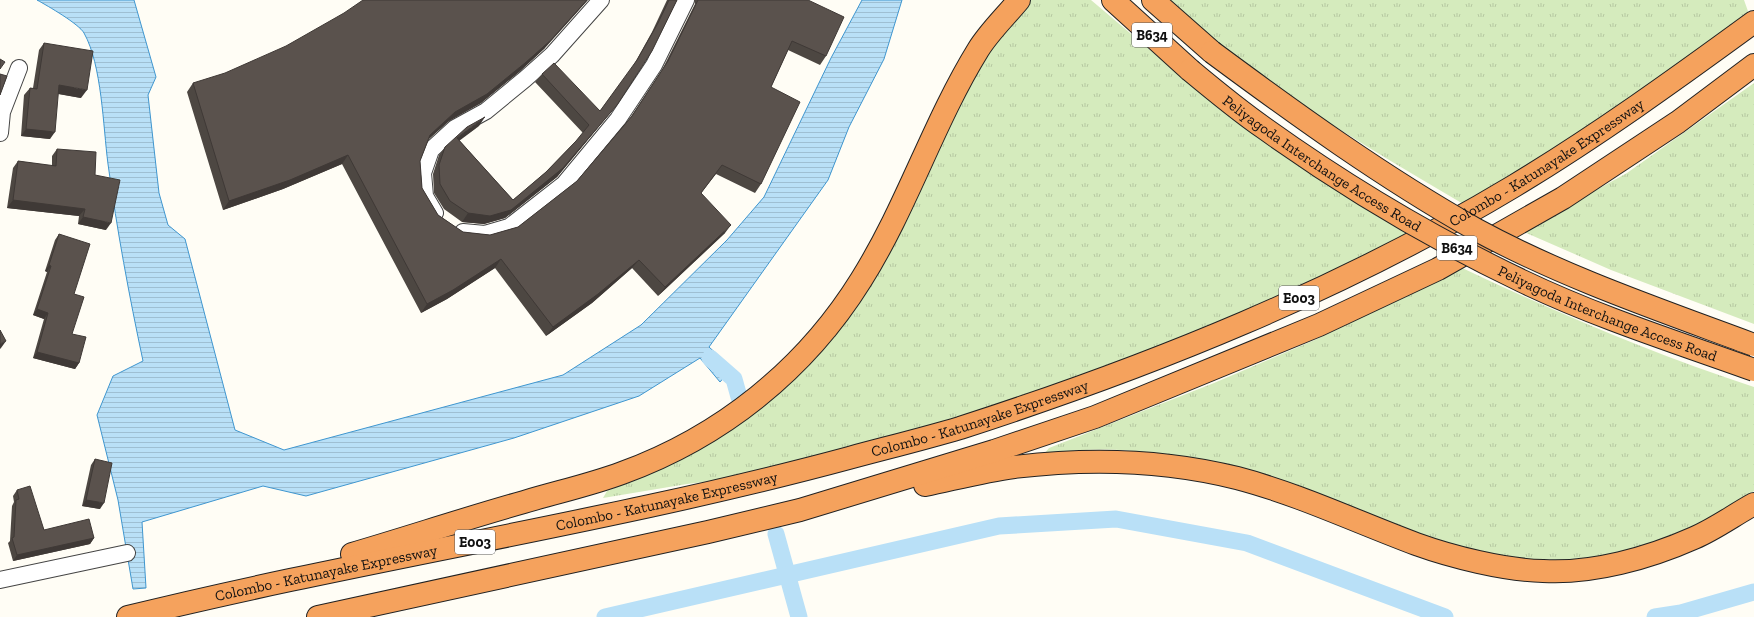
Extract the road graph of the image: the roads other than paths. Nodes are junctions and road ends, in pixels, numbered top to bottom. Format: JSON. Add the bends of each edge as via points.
{"nodes":[{"id":1,"x":602,"y":0,"type":"edge"},
{"id":2,"x":686,"y":0,"type":"edge"},
{"id":3,"x":999,"y":0,"type":"edge"},
{"id":4,"x":1019,"y":0,"type":"edge"},
{"id":5,"x":1113,"y":0,"type":"edge"},
{"id":6,"x":1153,"y":0,"type":"edge"},
{"id":7,"x":1754,"y":22,"type":"edge"},
{"id":8,"x":980,"y":47,"type":"junction"},
{"id":9,"x":1754,"y":65,"type":"edge"},
{"id":10,"x":19,"y":68,"type":"dead end"},
{"id":11,"x":0,"y":133,"type":"edge"},
{"id":12,"x":1754,"y":345,"type":"edge"},
{"id":13,"x":1754,"y":370,"type":"edge"},
{"id":14,"x":1754,"y":504,"type":"edge"},
{"id":15,"x":800,"y":510,"type":"junction"},
{"id":16,"x":127,"y":553,"type":"dead end"},
{"id":17,"x":0,"y":580,"type":"edge"},
{"id":18,"x":223,"y":594,"type":"junction"},
{"id":19,"x":128,"y":617,"type":"edge"},
{"id":20,"x":318,"y":617,"type":"edge"}],
"edges":[{"from":1,"to":2,"type":"street","via":[[552,55],[525,79],[486,111],[455,128],[431,150],[423,173],[425,196],[437,216],[458,231],[485,234],[509,227],[564,184],[618,119],[654,65]]},
{"from":3,"to":8,"type":"highway"},
{"from":4,"to":8,"type":"highway"},
{"from":5,"to":13,"type":"highway","name":"Peliyagoda Interchange Access Road","number":"B634","bridge":true,"via":[[1190,70],[1263,128],[1342,181],[1446,242],[1522,281],[1610,320]]},
{"from":6,"to":12,"type":"highway","name":"Peliyagoda Interchange Access Road","number":"B634","bridge":true,"via":[[1212,52],[1353,154],[1477,229],[1595,284]]},
{"from":7,"to":18,"type":"highway","name":"Colombo - Katunayake Expressway","number":"E003","via":[[1644,102],[1515,185],[1402,248],[1317,291],[1153,361],[957,428],[796,472],[697,496]]},
{"from":8,"to":18,"type":"highway","via":[[957,86],[886,237],[860,281],[809,349],[765,392],[711,431],[685,446],[621,474]]},
{"from":9,"to":15,"type":"highway","number":"E003","via":[[1678,122],[1563,198],[1438,269],[1319,325],[1095,417],[994,451]]},
{"from":10,"to":11,"type":"street","via":[[2,112]]},
{"from":14,"to":15,"type":"highway","via":[[1695,537],[1644,557],[1602,566],[1543,571],[1488,564],[1419,545],[1238,478],[1165,464],[1080,462],[1012,468]]},
{"from":15,"to":20,"type":"highway","number":"E003"},
{"from":16,"to":17,"type":"street"},
{"from":18,"to":19,"type":"highway","name":"Colombo - Katunayake Expressway","number":"E003"}]}
